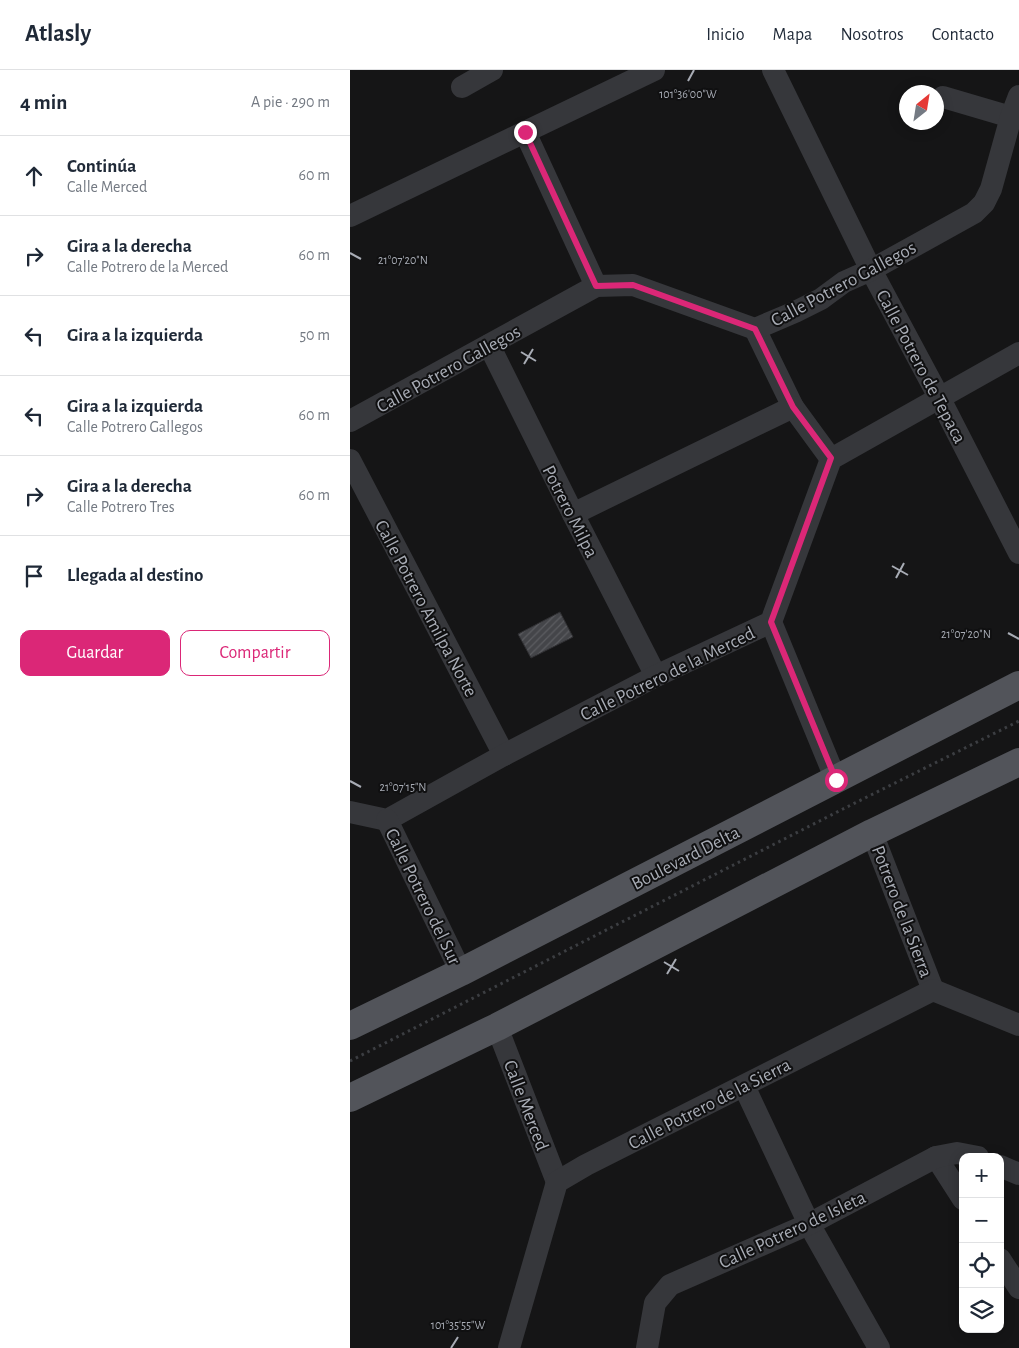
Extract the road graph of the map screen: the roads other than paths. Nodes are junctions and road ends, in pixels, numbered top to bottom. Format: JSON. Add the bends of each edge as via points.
{"nodes":[{"id":1,"x":492,"y":70,"type":"edge"},
{"id":2,"x":654,"y":70,"type":"edge"},
{"id":3,"x":773,"y":70,"type":"edge"},
{"id":4,"x":462,"y":87,"type":"dead end"},
{"id":5,"x":1019,"y":96,"type":"edge"},
{"id":6,"x":944,"y":97,"type":"edge"},
{"id":7,"x":1011,"y":117,"type":"junction"},
{"id":8,"x":525,"y":132,"type":"junction"},
{"id":9,"x":350,"y":216,"type":"edge"},
{"id":10,"x":871,"y":270,"type":"junction"},
{"id":11,"x":596,"y":286,"type":"junction"},
{"id":12,"x":755,"y":329,"type":"junction"},
{"id":13,"x":489,"y":345,"type":"junction"},
{"id":14,"x":1019,"y":353,"type":"edge"},
{"id":15,"x":940,"y":399,"type":"junction"},
{"id":16,"x":793,"y":407,"type":"junction"},
{"id":17,"x":350,"y":421,"type":"edge"},
{"id":18,"x":831,"y":458,"type":"junction"},
{"id":19,"x":350,"y":460,"type":"edge"},
{"id":20,"x":573,"y":514,"type":"junction"},
{"id":21,"x":1019,"y":553,"type":"edge"},
{"id":22,"x":771,"y":622,"type":"junction"},
{"id":23,"x":656,"y":676,"type":"junction"},
{"id":24,"x":1019,"y":686,"type":"edge"},
{"id":25,"x":504,"y":755,"type":"junction"},
{"id":26,"x":1019,"y":762,"type":"edge"},
{"id":27,"x":836,"y":780,"type":"junction"},
{"id":28,"x":350,"y":812,"type":"edge"},
{"id":29,"x":387,"y":820,"type":"junction"},
{"id":30,"x":872,"y":832,"type":"junction"},
{"id":31,"x":461,"y":972,"type":"junction"},
{"id":32,"x":933,"y":990,"type":"junction"},
{"id":33,"x":1019,"y":1025,"type":"edge"},
{"id":34,"x":350,"y":1026,"type":"edge"},
{"id":35,"x":497,"y":1027,"type":"junction"},
{"id":36,"x":744,"y":1086,"type":"junction"},
{"id":37,"x":350,"y":1098,"type":"edge"},
{"id":38,"x":959,"y":1153,"type":"edge"},
{"id":39,"x":936,"y":1157,"type":"junction"},
{"id":40,"x":1004,"y":1168,"type":"edge"},
{"id":41,"x":1019,"y":1174,"type":"edge"},
{"id":42,"x":557,"y":1182,"type":"junction"},
{"id":43,"x":962,"y":1198,"type":"edge"},
{"id":44,"x":809,"y":1224,"type":"junction"},
{"id":45,"x":1004,"y":1265,"type":"edge"},
{"id":46,"x":1019,"y":1288,"type":"edge"},
{"id":47,"x":509,"y":1348,"type":"edge"},
{"id":48,"x":647,"y":1348,"type":"edge"},
{"id":49,"x":879,"y":1348,"type":"edge"}],
"edges":[{"from":1,"to":4,"type":"street"},
{"from":2,"to":8,"type":"street"},
{"from":3,"to":10,"type":"street","name":"Calle Potrero de Tepaca"},
{"from":5,"to":7,"type":"street","name":"Calle Potrero Gallegos"},
{"from":6,"to":7,"type":"street"},
{"from":7,"to":10,"type":"street","name":"Calle Potrero Gallegos","via":[[984,203],[974,213]]},
{"from":8,"to":9,"type":"street"},
{"from":8,"to":11,"type":"street"},
{"from":10,"to":12,"type":"street","name":"Calle Potrero Gallegos","via":[[844,282],[796,312]]},
{"from":10,"to":15,"type":"street","name":"Calle Potrero de Tepaca"},
{"from":11,"to":12,"type":"street","name":"Calle Potrero Gallegos","via":[[633,285]]},
{"from":11,"to":13,"type":"street","name":"Calle Potrero Gallegos"},
{"from":12,"to":16,"type":"street"},
{"from":13,"to":17,"type":"street","name":"Calle Potrero Gallegos"},
{"from":13,"to":20,"type":"street","name":"Potrero Milpa"},
{"from":14,"to":15,"type":"street"},
{"from":15,"to":18,"type":"street"},
{"from":15,"to":21,"type":"street","name":"Calle Potrero de Tepaca"},
{"from":16,"to":18,"type":"street"},
{"from":16,"to":20,"type":"street"},
{"from":18,"to":22,"type":"street","name":"Calle Potrero de la Merced"},
{"from":19,"to":25,"type":"street","name":"Calle Potrero Amilpa Norte"},
{"from":20,"to":23,"type":"street","name":"Potrero Milpa"},
{"from":22,"to":23,"type":"street","name":"Calle Potrero de la Merced"},
{"from":22,"to":27,"type":"street"},
{"from":23,"to":25,"type":"street","name":"Calle Potrero de la Merced"},
{"from":24,"to":27,"type":"main road","name":"Boulevard Delta"},
{"from":25,"to":29,"type":"street","name":"Calle Potrero de la Merced"},
{"from":26,"to":30,"type":"main road"},
{"from":27,"to":31,"type":"main road","name":"Boulevard Delta"},
{"from":28,"to":29,"type":"street"},
{"from":29,"to":31,"type":"street","name":"Calle Potrero del Sur"},
{"from":30,"to":32,"type":"street","name":"Potrero de la Sierra"},
{"from":30,"to":35,"type":"main road"},
{"from":31,"to":34,"type":"main road","name":"Boulevard Delta"},
{"from":32,"to":33,"type":"street"},
{"from":32,"to":36,"type":"street","name":"Calle Potrero de la Sierra"},
{"from":35,"to":37,"type":"main road"},
{"from":35,"to":42,"type":"street","name":"Calle Merced"},
{"from":36,"to":42,"type":"street","name":"Calle Potrero de la Sierra"},
{"from":36,"to":44,"type":"street"},
{"from":38,"to":39,"type":"street","name":"Calle Potrero de Isleta"},
{"from":39,"to":43,"type":"street"},
{"from":39,"to":44,"type":"street","name":"Calle Potrero de Isleta"},
{"from":40,"to":41,"type":"street"},
{"from":42,"to":47,"type":"street"},
{"from":44,"to":48,"type":"street","name":"Calle Potrero de Isleta","via":[[670,1285],[655,1303]]},
{"from":44,"to":49,"type":"street"},
{"from":45,"to":46,"type":"street"}]}
